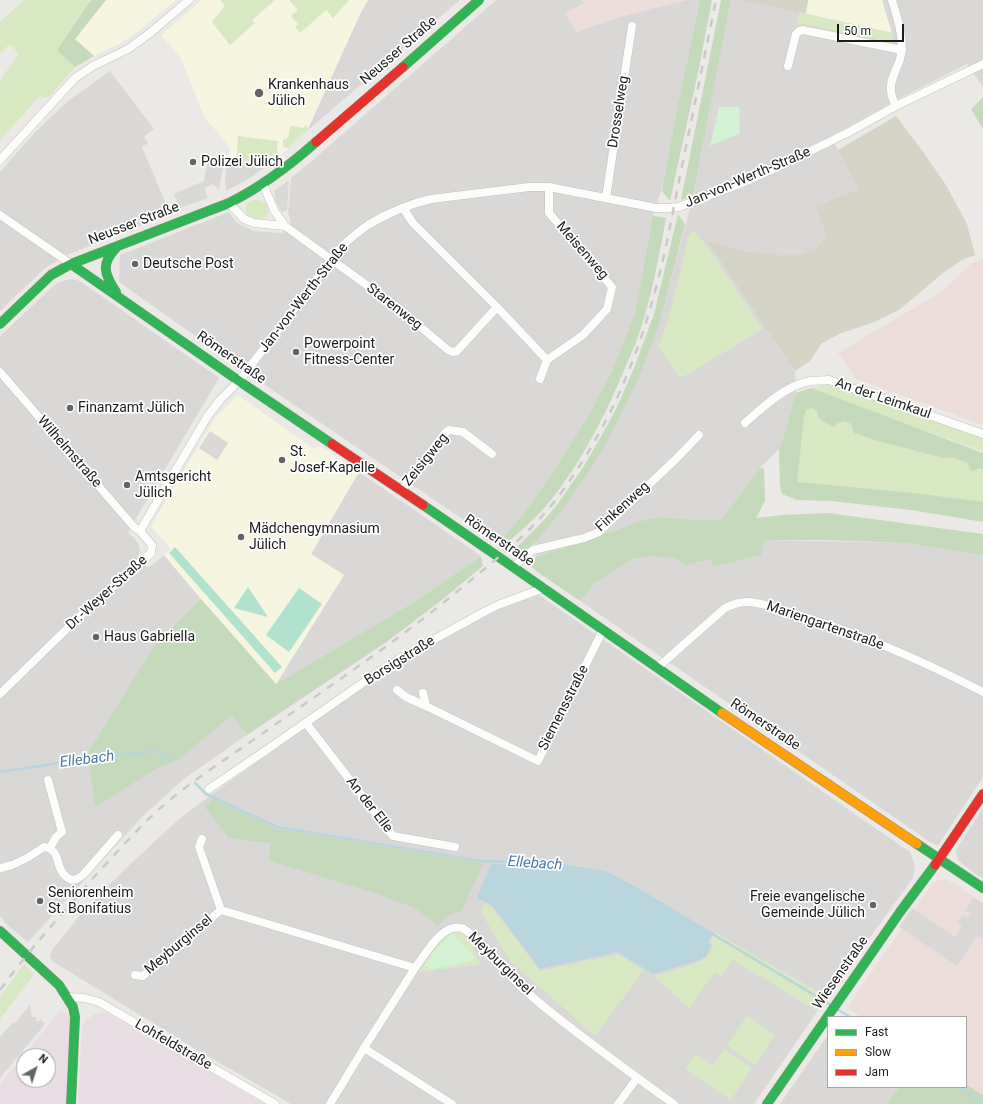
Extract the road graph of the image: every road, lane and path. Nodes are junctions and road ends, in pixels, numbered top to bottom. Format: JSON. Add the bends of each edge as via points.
{"nodes":[{"id":1,"x":189,"y":0,"type":"edge"},
{"id":2,"x":478,"y":0,"type":"edge"},
{"id":3,"x":892,"y":0,"type":"edge"},
{"id":4,"x":632,"y":26,"type":"dead end"},
{"id":5,"x":902,"y":50,"type":"junction"},
{"id":6,"x":983,"y":64,"type":"edge"},
{"id":7,"x":788,"y":66,"type":"dead end"},
{"id":8,"x":896,"y":106,"type":"junction"},
{"id":9,"x":0,"y":160,"type":"edge"},
{"id":10,"x":263,"y":184,"type":"junction"},
{"id":11,"x":549,"y":187,"type":"junction"},
{"id":12,"x":606,"y":198,"type":"junction"},
{"id":13,"x":229,"y":202,"type":"junction"},
{"id":14,"x":403,"y":208,"type":"junction"},
{"id":15,"x":0,"y":215,"type":"edge"},
{"id":16,"x":285,"y":226,"type":"junction"},
{"id":17,"x":121,"y":244,"type":"junction"},
{"id":18,"x":331,"y":260,"type":"junction"},
{"id":19,"x":72,"y":264,"type":"junction"},
{"id":20,"x":118,"y":296,"type":"junction"},
{"id":21,"x":496,"y":307,"type":"junction"},
{"id":22,"x":0,"y":324,"type":"edge"},
{"id":23,"x":547,"y":360,"type":"junction"},
{"id":24,"x":0,"y":372,"type":"edge"},
{"id":25,"x":540,"y":379,"type":"dead end"},
{"id":26,"x":239,"y":381,"type":"junction"},
{"id":27,"x":745,"y":423,"type":"dead end"},
{"id":28,"x":983,"y":434,"type":"edge"},
{"id":29,"x":699,"y":435,"type":"dead end"},
{"id":30,"x":492,"y":454,"type":"dead end"},
{"id":31,"x":401,"y":491,"type":"junction"},
{"id":32,"x":140,"y":531,"type":"junction"},
{"id":33,"x":513,"y":567,"type":"junction"},
{"id":34,"x":544,"y":588,"type":"junction"},
{"id":35,"x":603,"y":630,"type":"junction"},
{"id":36,"x":657,"y":668,"type":"junction"},
{"id":37,"x":397,"y":690,"type":"dead end"},
{"id":38,"x":983,"y":692,"type":"edge"},
{"id":39,"x":423,"y":693,"type":"dead end"},
{"id":40,"x":0,"y":694,"type":"edge"},
{"id":41,"x":426,"y":706,"type":"junction"},
{"id":42,"x":306,"y":723,"type":"junction"},
{"id":43,"x":265,"y":751,"type":"junction"},
{"id":44,"x":263,"y":762,"type":"dead end"},
{"id":45,"x":48,"y":780,"type":"dead end"},
{"id":46,"x":209,"y":789,"type":"dead end"},
{"id":47,"x":983,"y":794,"type":"edge"},
{"id":48,"x":118,"y":835,"type":"dead end"},
{"id":49,"x":202,"y":839,"type":"dead end"},
{"id":50,"x":455,"y":847,"type":"dead end"},
{"id":51,"x":50,"y":848,"type":"junction"},
{"id":52,"x":940,"y":858,"type":"junction"},
{"id":53,"x":0,"y":868,"type":"edge"},
{"id":54,"x":983,"y":888,"type":"edge"},
{"id":55,"x":221,"y":910,"type":"junction"},
{"id":56,"x":0,"y":931,"type":"edge"},
{"id":57,"x":415,"y":968,"type":"junction"},
{"id":58,"x":135,"y":975,"type":"dead end"},
{"id":59,"x":68,"y":997,"type":"junction"},
{"id":60,"x":828,"y":1016,"type":"edge"},
{"id":61,"x":827,"y":1017,"type":"edge"},
{"id":62,"x":364,"y":1048,"type":"junction"},
{"id":63,"x":638,"y":1078,"type":"junction"},
{"id":64,"x":70,"y":1104,"type":"edge"},
{"id":65,"x":275,"y":1104,"type":"edge"},
{"id":66,"x":330,"y":1104,"type":"edge"},
{"id":67,"x":452,"y":1104,"type":"edge"},
{"id":68,"x":618,"y":1104,"type":"edge"},
{"id":69,"x":674,"y":1104,"type":"edge"},
{"id":70,"x":767,"y":1104,"type":"edge"}],
"edges":[{"from":1,"to":9,"type":"street","via":[[128,49],[75,78]]},
{"from":2,"to":10,"type":"main road","name":"Neusser Straße","via":[[300,156]]},
{"from":3,"to":5,"type":"street","via":[[900,29]]},
{"from":4,"to":12,"type":"street","name":"Drosselweg"},
{"from":5,"to":7,"type":"street","via":[[803,30],[796,34]]},
{"from":5,"to":8,"type":"street","via":[[890,91]]},
{"from":6,"to":8,"type":"street","name":"Jan-von-Werth-Straße"},
{"from":8,"to":12,"type":"street","name":"Jan-von-Werth-Straße","via":[[780,166],[679,207],[656,208]]},
{"from":10,"to":13,"type":"main road","name":"Neusser Straße"},
{"from":10,"to":16,"type":"street","via":[[275,212]]},
{"from":11,"to":12,"type":"street","name":"Jan-von-Werth-Straße"},
{"from":11,"to":14,"type":"street","name":"Jan-von-Werth-Straße","via":[[431,198]]},
{"from":11,"to":23,"type":"street","name":"Meisenweg","via":[[549,213],[612,287],[607,309],[583,335]]},
{"from":13,"to":16,"type":"street","via":[[244,219],[254,223]]},
{"from":13,"to":17,"type":"main road","name":"Neusser Straße"},
{"from":14,"to":18,"type":"street","name":"Jan-von-Werth-Straße","via":[[368,225],[342,246]]},
{"from":14,"to":21,"type":"street","via":[[414,223]]},
{"from":15,"to":19,"type":"street","name":"Römerstraße"},
{"from":16,"to":18,"type":"street"},
{"from":17,"to":19,"type":"main road","name":"Neusser Straße"},
{"from":17,"to":20,"type":"main road","via":[[107,257],[105,266],[110,284]]},
{"from":18,"to":21,"type":"street","name":"Starenweg","via":[[370,286],[453,352],[457,351]]},
{"from":18,"to":26,"type":"street","name":"Jan-von-Werth-Straße"},
{"from":19,"to":20,"type":"main road","name":"Römerstraße"},
{"from":19,"to":22,"type":"main road","name":"Neusser Straße","via":[[51,275]]},
{"from":20,"to":26,"type":"main road","name":"Römerstraße"},
{"from":21,"to":23,"type":"street"},
{"from":23,"to":25,"type":"street"},
{"from":24,"to":32,"type":"street","name":"Wilhelmstraße"},
{"from":26,"to":31,"type":"main road","name":"Römerstraße"},
{"from":26,"to":32,"type":"street","via":[[207,417]]},
{"from":27,"to":28,"type":"street","name":"An der Leimkaul","via":[[792,387],[811,381],[829,380]]},
{"from":29,"to":33,"type":"street","name":"Finkenweg","via":[[599,532],[534,550]]},
{"from":30,"to":31,"type":"street","name":"Zeisigweg","via":[[463,432],[449,430]]},
{"from":31,"to":33,"type":"main road","name":"Römerstraße"},
{"from":32,"to":40,"type":"street","name":"Dr.-Weyer-Straße","via":[[152,545],[151,553],[80,616]]},
{"from":33,"to":34,"type":"main road","name":"Römerstraße"},
{"from":34,"to":35,"type":"main road","name":"Römerstraße"},
{"from":34,"to":42,"type":"street","name":"Borsigstraße","via":[[492,608],[409,653]]},
{"from":35,"to":36,"type":"main road","name":"Römerstraße"},
{"from":35,"to":41,"type":"street","name":"Siemensstraße","via":[[538,761]]},
{"from":36,"to":38,"type":"street","name":"Mariengartenstraße","via":[[725,608],[737,602],[749,602],[857,635],[949,674]]},
{"from":36,"to":52,"type":"main road","name":"Römerstraße"},
{"from":37,"to":41,"type":"street","name":"Siemensstraße"},
{"from":39,"to":41,"type":"street"},
{"from":42,"to":43,"type":"street","name":"Borsigstraße"},
{"from":42,"to":50,"type":"street","name":"An der Elle","via":[[393,836]]},
{"from":43,"to":44,"type":"street"},
{"from":43,"to":46,"type":"street","name":"Borsigstraße"},
{"from":45,"to":51,"type":"street","via":[[62,832]]},
{"from":47,"to":52,"type":"main road","name":"Wiesenstraße"},
{"from":48,"to":51,"type":"street","via":[[77,879],[72,880],[63,874]]},
{"from":49,"to":55,"type":"street","name":"Meyburginsel","via":[[200,847]]},
{"from":51,"to":53,"type":"street","via":[[44,847],[27,858]]},
{"from":52,"to":54,"type":"main road","name":"Römerstraße"},
{"from":52,"to":60,"type":"main road","name":"Wiesenstraße"},
{"from":55,"to":57,"type":"street","name":"Meyburginsel"},
{"from":55,"to":58,"type":"street","name":"Meyburginsel","via":[[143,976]]},
{"from":56,"to":59,"type":"main road","via":[[59,985]]},
{"from":57,"to":62,"type":"street"},
{"from":57,"to":63,"type":"street","name":"Meyburginsel","via":[[441,934],[449,929],[461,928],[471,934],[520,986]]},
{"from":59,"to":64,"type":"main road","via":[[75,1017]]},
{"from":59,"to":65,"type":"street","name":"Lohfeldstraße","via":[[99,1002]]},
{"from":61,"to":70,"type":"main road","name":"Wiesenstraße"},
{"from":62,"to":66,"type":"street"},
{"from":62,"to":67,"type":"street"},
{"from":63,"to":68,"type":"street"},
{"from":63,"to":69,"type":"street","name":"Meyburginsel"}]}
